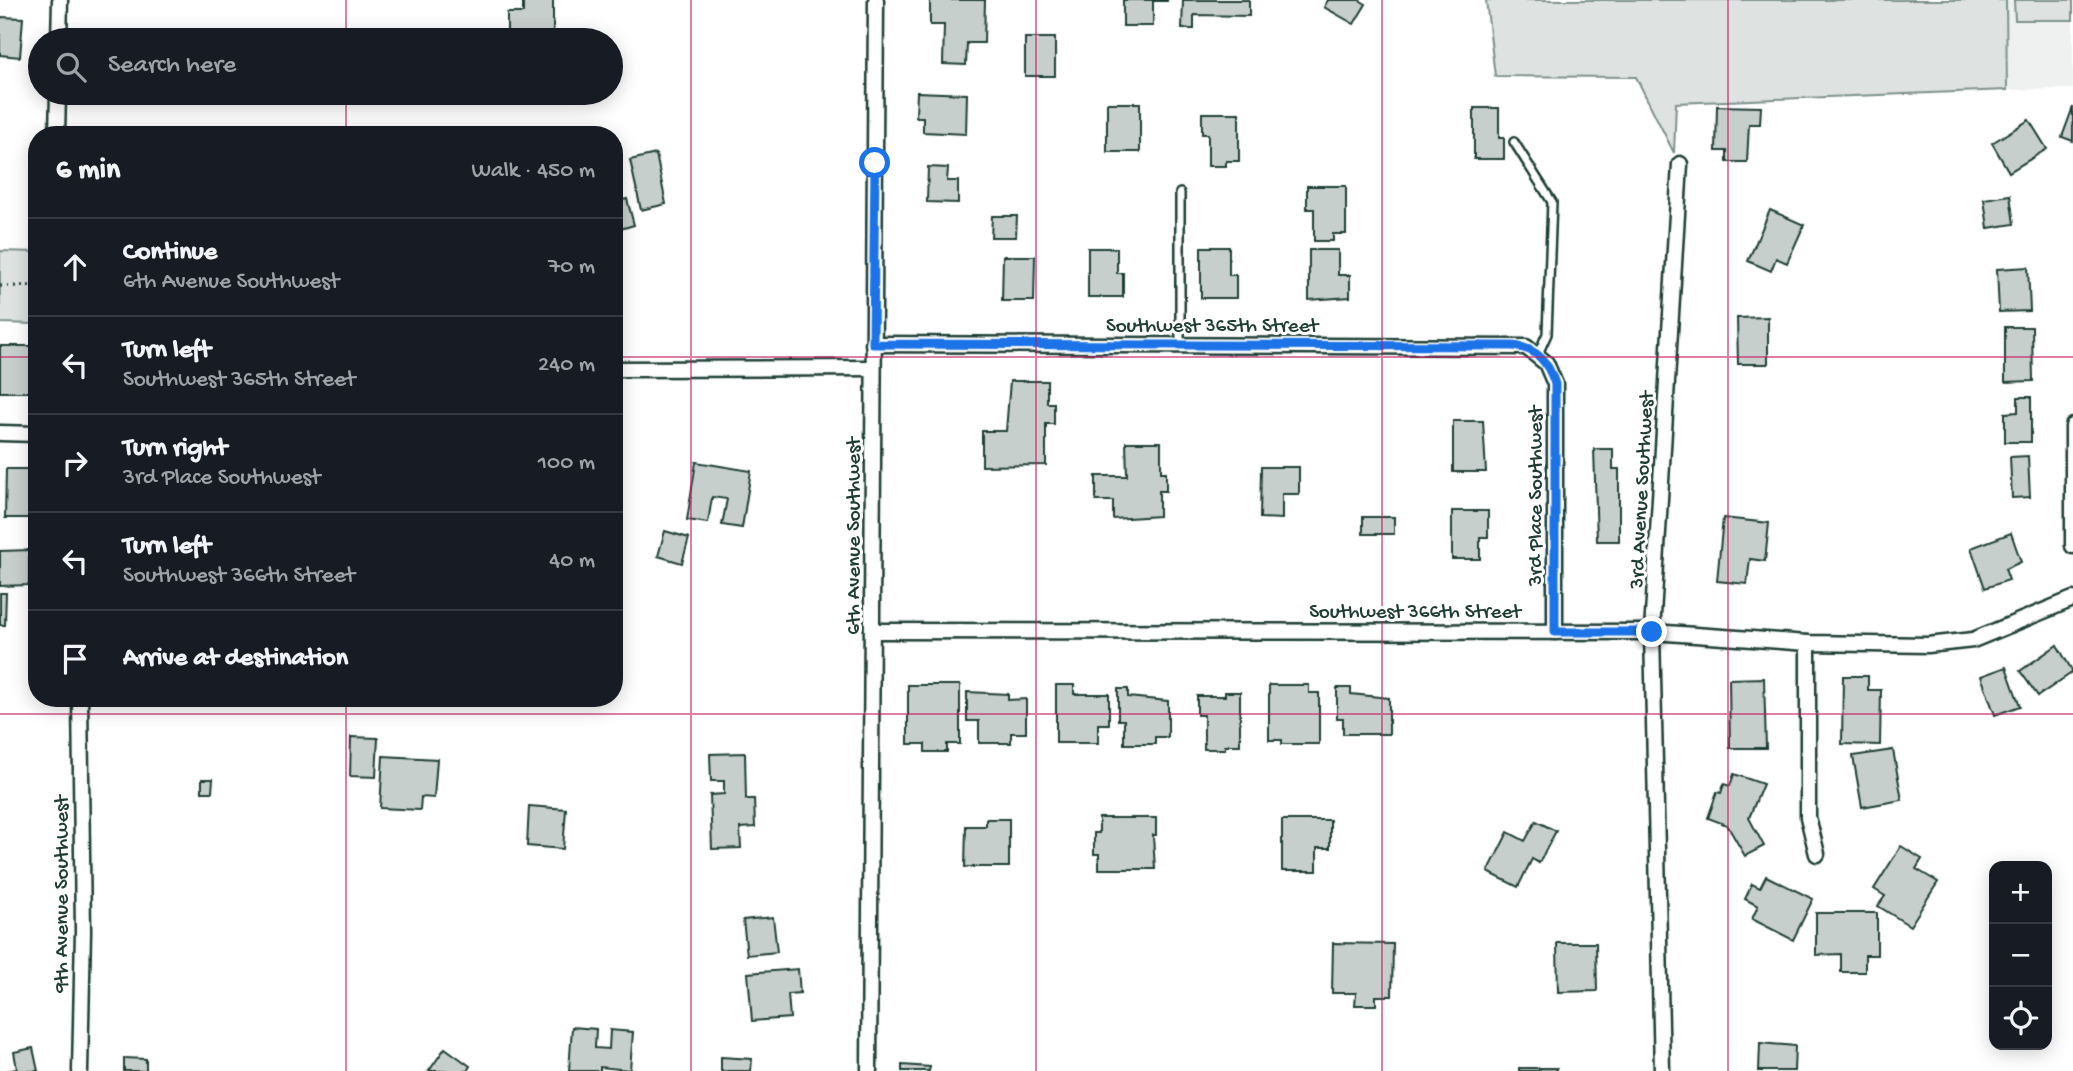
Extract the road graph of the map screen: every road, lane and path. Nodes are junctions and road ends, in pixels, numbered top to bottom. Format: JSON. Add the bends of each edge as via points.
{"nodes":[{"id":1,"x":60,"y":0,"type":"edge"},
{"id":2,"x":876,"y":0,"type":"edge"},
{"id":3,"x":60,"y":28,"type":"edge"},
{"id":4,"x":58,"y":105,"type":"edge"},
{"id":5,"x":57,"y":126,"type":"edge"},
{"id":6,"x":1514,"y":142,"type":"dead end"},
{"id":7,"x":1680,"y":164,"type":"dead end"},
{"id":8,"x":1180,"y":193,"type":"dead end"},
{"id":9,"x":0,"y":286,"type":"edge"},
{"id":10,"x":28,"y":286,"type":"edge"},
{"id":11,"x":873,"y":344,"type":"junction"},
{"id":12,"x":1180,"y":345,"type":"junction"},
{"id":13,"x":1542,"y":358,"type":"junction"},
{"id":14,"x":873,"y":368,"type":"junction"},
{"id":15,"x":623,"y":369,"type":"edge"},
{"id":16,"x":2073,"y":426,"type":"edge"},
{"id":17,"x":0,"y":433,"type":"edge"},
{"id":18,"x":28,"y":434,"type":"edge"},
{"id":19,"x":2073,"y":546,"type":"edge"},
{"id":20,"x":2073,"y":599,"type":"edge"},
{"id":21,"x":874,"y":631,"type":"junction"},
{"id":22,"x":1555,"y":632,"type":"junction"},
{"id":23,"x":1652,"y":632,"type":"junction"},
{"id":24,"x":1808,"y":643,"type":"junction"},
{"id":25,"x":80,"y":707,"type":"edge"},
{"id":26,"x":1817,"y":854,"type":"dead end"},
{"id":27,"x":80,"y":1071,"type":"edge"},
{"id":28,"x":869,"y":1071,"type":"edge"},
{"id":29,"x":1662,"y":1071,"type":"edge"}],
"edges":[{"from":1,"to":3,"type":"street"},
{"from":2,"to":11,"type":"street","name":"6th Avenue Southwest"},
{"from":4,"to":5,"type":"street"},
{"from":6,"to":13,"type":"lane","via":[[1552,202]]},
{"from":7,"to":23,"type":"street","name":"3rd Avenue Southwest"},
{"from":8,"to":12,"type":"lane"},
{"from":9,"to":10,"type":"path"},
{"from":11,"to":12,"type":"street","name":"Southwest 365th Street"},
{"from":11,"to":14,"type":"street","name":"6th Avenue Southwest"},
{"from":12,"to":13,"type":"street","name":"Southwest 365th Street","via":[[1513,346],[1526,347]]},
{"from":13,"to":22,"type":"street","name":"3rd Place Southwest","via":[[1555,384]]},
{"from":14,"to":15,"type":"street"},
{"from":14,"to":21,"type":"street","name":"6th Avenue Southwest"},
{"from":16,"to":19,"type":"street"},
{"from":17,"to":18,"type":"street"},
{"from":20,"to":24,"type":"street","name":"Southwest 366th Street","via":[[1973,640]]},
{"from":21,"to":22,"type":"street","name":"Southwest 366th Street"},
{"from":21,"to":28,"type":"street","name":"6th Avenue Southwest"},
{"from":22,"to":23,"type":"street","name":"Southwest 366th Street"},
{"from":23,"to":24,"type":"street","name":"Southwest 366th Street"},
{"from":23,"to":29,"type":"street","name":"3rd Avenue Southwest"},
{"from":24,"to":26,"type":"street","via":[[1808,817]]},
{"from":25,"to":27,"type":"street","name":"9th Avenue Southwest"}]}
